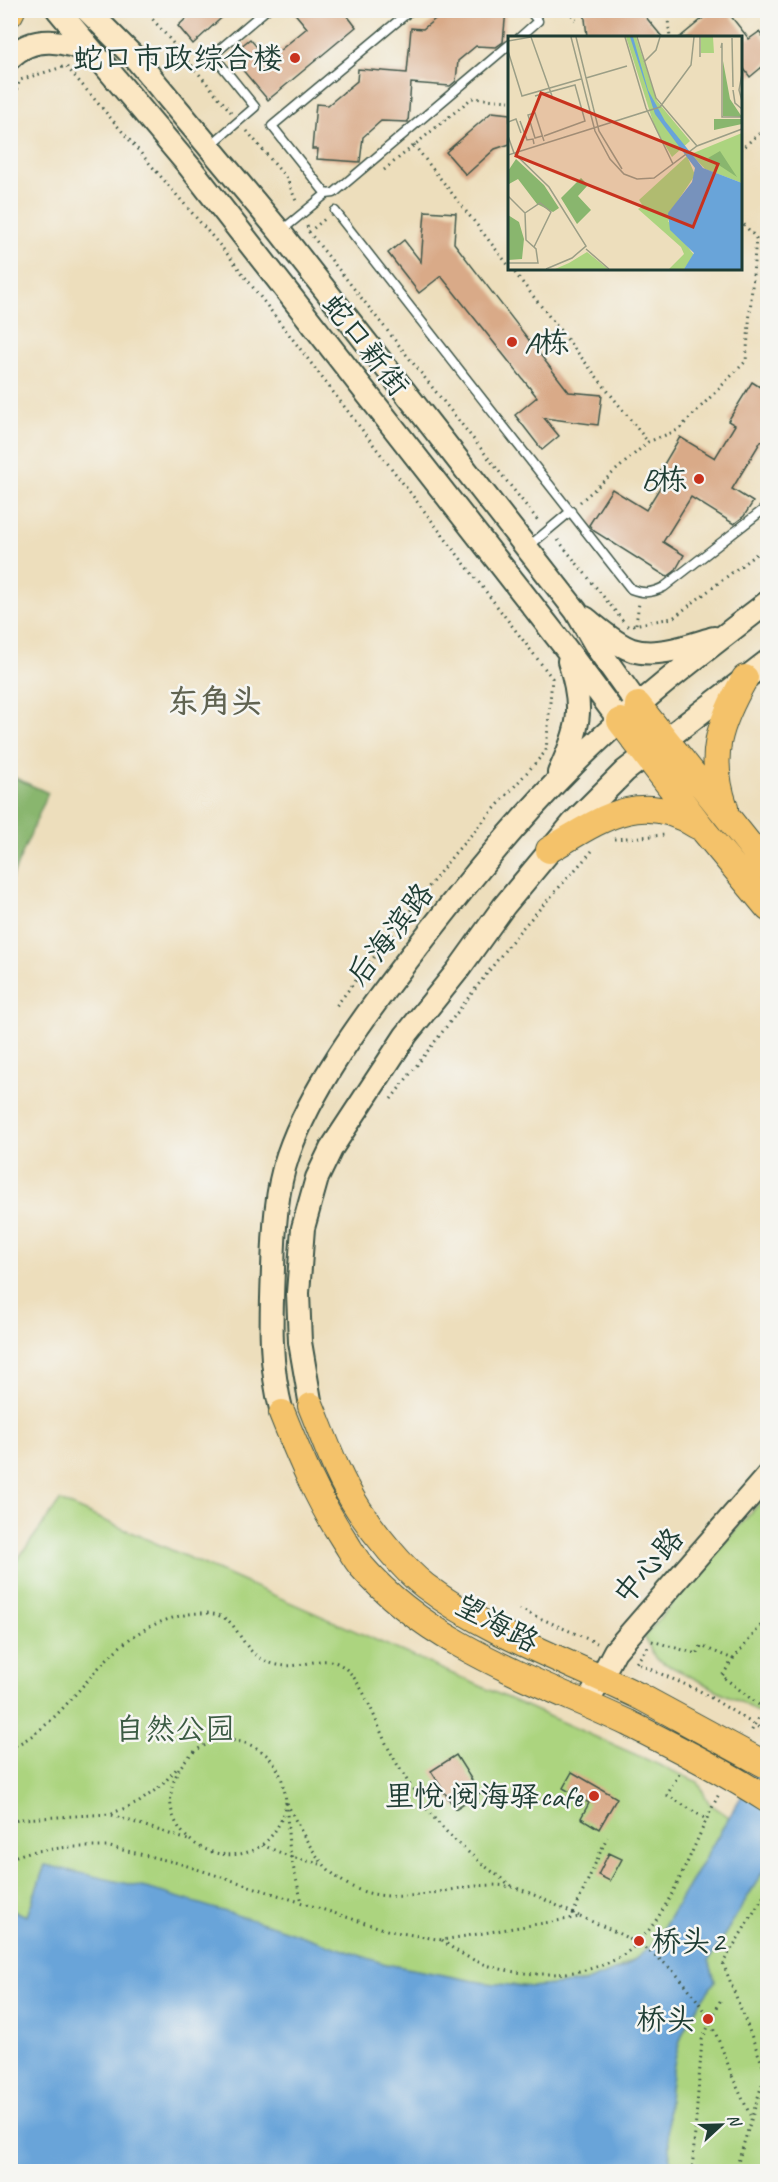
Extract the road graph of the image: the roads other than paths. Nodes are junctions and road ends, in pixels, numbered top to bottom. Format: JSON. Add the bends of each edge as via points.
{"nodes":[{"id":1,"x":58,"y":10,"type":"edge"},
{"id":2,"x":87,"y":10,"type":"edge"},
{"id":3,"x":108,"y":10,"type":"edge"},
{"id":4,"x":266,"y":10,"type":"edge"},
{"id":5,"x":411,"y":10,"type":"edge"},
{"id":6,"x":529,"y":10,"type":"edge"},
{"id":7,"x":521,"y":36,"type":"edge"},
{"id":8,"x":508,"y":47,"type":"edge"},
{"id":9,"x":10,"y":58,"type":"edge"},
{"id":10,"x":99,"y":58,"type":"junction"},
{"id":11,"x":135,"y":58,"type":"junction"},
{"id":12,"x":209,"y":147,"type":"junction"},
{"id":13,"x":326,"y":194,"type":"junction"},
{"id":14,"x":335,"y":211,"type":"road end"},
{"id":15,"x":280,"y":232,"type":"junction"},
{"id":16,"x":768,"y":506,"type":"edge"},
{"id":17,"x":571,"y":511,"type":"junction"},
{"id":18,"x":527,"y":547,"type":"junction"},
{"id":19,"x":768,"y":602,"type":"edge"},
{"id":20,"x":576,"y":611,"type":"junction"},
{"id":21,"x":725,"y":635,"type":"junction"},
{"id":22,"x":564,"y":646,"type":"junction"},
{"id":23,"x":768,"y":661,"type":"edge"},
{"id":24,"x":745,"y":678,"type":"junction"},
{"id":25,"x":629,"y":713,"type":"junction"},
{"id":26,"x":655,"y":747,"type":"junction"},
{"id":27,"x":553,"y":786,"type":"junction"},
{"id":28,"x":730,"y":822,"type":"junction"},
{"id":29,"x":705,"y":832,"type":"junction"},
{"id":30,"x":549,"y":850,"type":"junction"},
{"id":31,"x":768,"y":868,"type":"edge"},
{"id":32,"x":768,"y":908,"type":"edge"},
{"id":33,"x":311,"y":1406,"type":"joint"},
{"id":34,"x":282,"y":1413,"type":"joint"},
{"id":35,"x":768,"y":1474,"type":"edge"},
{"id":36,"x":600,"y":1677,"type":"junction"},
{"id":37,"x":587,"y":1704,"type":"junction"},
{"id":38,"x":768,"y":1766,"type":"edge"},
{"id":39,"x":768,"y":1800,"type":"edge"}],
"edges":[{"from":1,"to":10,"type":"main road","name":"蛇口新街"},
{"from":2,"to":11,"type":"main road","name":"蛇口新街"},
{"from":3,"to":11,"type":"main road"},
{"from":4,"to":12,"type":"lane","via":[[213,55],[255,107]]},
{"from":5,"to":13,"type":"lane","via":[[272,126]]},
{"from":6,"to":7,"type":"lane","via":[[538,21]]},
{"from":8,"to":13,"type":"lane","via":[[334,194]]},
{"from":9,"to":10,"type":"main road","via":[[27,47],[49,41],[78,46]]},
{"from":10,"to":22,"type":"main road","name":"蛇口新街","via":[[189,166]]},
{"from":11,"to":12,"type":"main road","name":"蛇口新街"},
{"from":12,"to":15,"type":"main road","name":"蛇口新街"},
{"from":13,"to":15,"type":"lane"},
{"from":14,"to":17,"type":"lane"},
{"from":15,"to":18,"type":"main road","name":"蛇口新街"},
{"from":16,"to":17,"type":"lane","via":[[664,587],[640,593],[631,589]]},
{"from":17,"to":18,"type":"lane"},
{"from":18,"to":20,"type":"main road","name":"蛇口新街"},
{"from":19,"to":21,"type":"main road","name":"后海滨路"},
{"from":20,"to":21,"type":"main road","via":[[632,650],[674,649]]},
{"from":20,"to":25,"type":"main road","name":"蛇口新街"},
{"from":21,"to":25,"type":"main road","name":"后海滨路"},
{"from":22,"to":25,"type":"main road","name":"蛇口新街"},
{"from":22,"to":27,"type":"main road","via":[[578,695],[579,716],[576,733]]},
{"from":23,"to":24,"type":"main road"},
{"from":24,"to":26,"type":"main road"},
{"from":24,"to":28,"type":"main road","via":[[722,724],[715,754],[717,784]]},
{"from":25,"to":26,"type":"main road"},
{"from":25,"to":27,"type":"main road","name":"后海滨路"},
{"from":26,"to":28,"type":"main road"},
{"from":26,"to":29,"type":"main road"},
{"from":26,"to":30,"type":"main road","via":[[614,781]]},
{"from":27,"to":34,"type":"main road","name":"后海滨路","via":[[477,871],[368,1012],[311,1102],[288,1156],[274,1221],[270,1331],[274,1384]]},
{"from":28,"to":31,"type":"main road"},
{"from":29,"to":30,"type":"main road","via":[[671,812],[645,807],[611,816]]},
{"from":29,"to":32,"type":"main road"},
{"from":30,"to":33,"type":"main road","via":[[406,1035],[331,1149],[317,1178],[303,1228],[298,1293],[300,1342]]},
{"from":33,"to":36,"type":"main road","name":"望海路","via":[[358,1508],[382,1542],[424,1585],[499,1633]]},
{"from":34,"to":37,"type":"main road","name":"望海路","via":[[328,1515],[361,1566],[395,1602],[487,1660]]},
{"from":35,"to":36,"type":"main road","name":"中心路","via":[[615,1651]]},
{"from":36,"to":37,"type":"main road","name":"中心路"},
{"from":36,"to":38,"type":"main road","name":"望海路","bridge":true},
{"from":37,"to":39,"type":"main road","name":"望海路","bridge":true,"via":[[703,1762]]}]}
